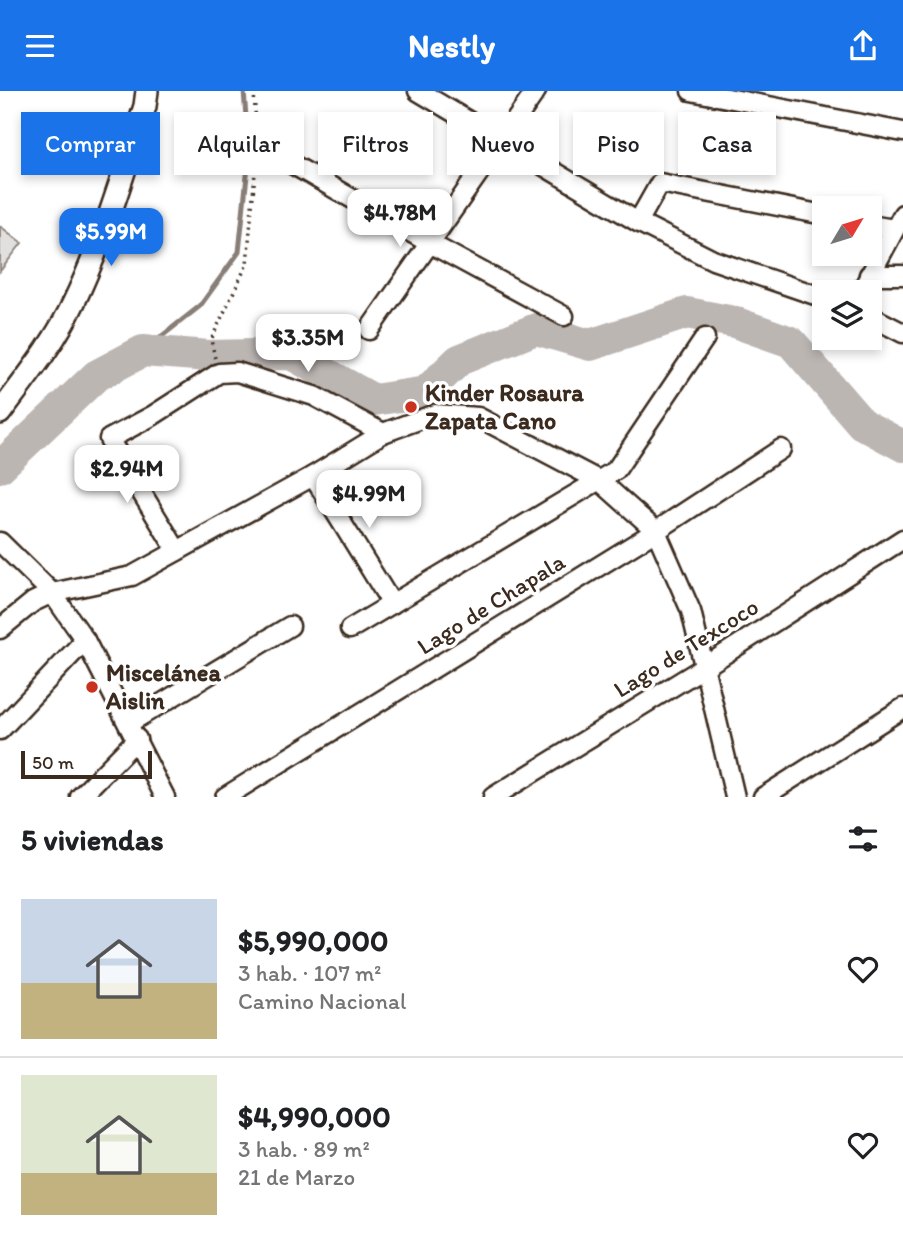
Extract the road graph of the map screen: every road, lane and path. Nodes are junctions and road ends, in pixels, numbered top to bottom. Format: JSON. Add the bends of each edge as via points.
{"nodes":[{"id":1,"x":147,"y":91,"type":"edge"},
{"id":2,"x":254,"y":91,"type":"edge"},
{"id":3,"x":418,"y":91,"type":"edge"},
{"id":4,"x":536,"y":91,"type":"edge"},
{"id":5,"x":691,"y":91,"type":"edge"},
{"id":6,"x":255,"y":112,"type":"edge"},
{"id":7,"x":452,"y":112,"type":"edge"},
{"id":8,"x":521,"y":112,"type":"edge"},
{"id":9,"x":903,"y":132,"type":"edge"},
{"id":10,"x":304,"y":171,"type":"edge"},
{"id":11,"x":254,"y":175,"type":"edge"},
{"id":12,"x":477,"y":175,"type":"edge"},
{"id":13,"x":558,"y":175,"type":"edge"},
{"id":14,"x":812,"y":213,"type":"edge"},
{"id":15,"x":638,"y":222,"type":"junction"},
{"id":16,"x":898,"y":222,"type":"edge"},
{"id":17,"x":431,"y":244,"type":"junction"},
{"id":18,"x":869,"y":275,"type":"junction"},
{"id":19,"x":903,"y":275,"type":"edge"},
{"id":20,"x":867,"y":280,"type":"edge"},
{"id":21,"x":812,"y":294,"type":"edge"},
{"id":22,"x":564,"y":316,"type":"dead end"},
{"id":23,"x":882,"y":322,"type":"edge"},
{"id":24,"x":369,"y":330,"type":"dead end"},
{"id":25,"x":903,"y":333,"type":"edge"},
{"id":26,"x":705,"y":338,"type":"dead end"},
{"id":27,"x":219,"y":373,"type":"junction"},
{"id":28,"x":0,"y":413,"type":"edge"},
{"id":29,"x":383,"y":433,"type":"junction"},
{"id":30,"x":781,"y":449,"type":"dead end"},
{"id":31,"x":313,"y":476,"type":"junction"},
{"id":32,"x":600,"y":481,"type":"junction"},
{"id":33,"x":656,"y":531,"type":"junction"},
{"id":34,"x":903,"y":538,"type":"edge"},
{"id":35,"x":0,"y":542,"type":"edge"},
{"id":36,"x":177,"y":551,"type":"junction"},
{"id":37,"x":52,"y":593,"type":"junction"},
{"id":38,"x":392,"y":604,"type":"junction"},
{"id":39,"x":290,"y":626,"type":"dead end"},
{"id":40,"x":0,"y":629,"type":"edge"},
{"id":41,"x":350,"y":629,"type":"dead end"},
{"id":42,"x":85,"y":640,"type":"junction"},
{"id":43,"x":706,"y":666,"type":"junction"},
{"id":44,"x":903,"y":708,"type":"edge"},
{"id":45,"x":0,"y":730,"type":"edge"},
{"id":46,"x":133,"y":731,"type":"junction"},
{"id":47,"x":80,"y":797,"type":"edge"},
{"id":48,"x":165,"y":797,"type":"edge"},
{"id":49,"x":225,"y":797,"type":"edge"},
{"id":50,"x":494,"y":797,"type":"edge"},
{"id":51,"x":735,"y":797,"type":"edge"},
{"id":52,"x":763,"y":797,"type":"edge"}],
"edges":[{"from":1,"to":28,"type":"street","via":[[117,196],[74,304]]},
{"from":2,"to":6,"type":"path"},
{"from":3,"to":7,"type":"street"},
{"from":4,"to":8,"type":"street"},
{"from":5,"to":9,"type":"street"},
{"from":10,"to":17,"type":"street"},
{"from":11,"to":27,"type":"path","via":[[247,264],[211,340]]},
{"from":12,"to":17,"type":"street"},
{"from":13,"to":15,"type":"street"},
{"from":14,"to":15,"type":"street","via":[[660,183]]},
{"from":15,"to":21,"type":"street","via":[[713,260]]},
{"from":16,"to":18,"type":"street"},
{"from":17,"to":22,"type":"street"},
{"from":17,"to":24,"type":"street"},
{"from":18,"to":19,"type":"street"},
{"from":18,"to":20,"type":"street"},
{"from":23,"to":25,"type":"street"},
{"from":26,"to":32,"type":"street","via":[[616,470]]},
{"from":27,"to":29,"type":"street","via":[[237,373],[314,396]]},
{"from":27,"to":36,"type":"street","via":[[110,439]]},
{"from":29,"to":31,"type":"street"},
{"from":29,"to":32,"type":"street","via":[[435,414],[478,417]]},
{"from":30,"to":33,"type":"street","name":"Lago de Chapala"},
{"from":31,"to":36,"type":"street"},
{"from":31,"to":38,"type":"street"},
{"from":32,"to":33,"type":"street"},
{"from":32,"to":38,"type":"street"},
{"from":33,"to":43,"type":"street","via":[[691,611]]},
{"from":33,"to":49,"type":"street","name":"Lago de Chapala"},
{"from":34,"to":43,"type":"street","name":"Lago de Texcoco"},
{"from":35,"to":37,"type":"street"},
{"from":36,"to":37,"type":"street","via":[[132,576]]},
{"from":37,"to":40,"type":"street"},
{"from":37,"to":42,"type":"street"},
{"from":38,"to":41,"type":"street"},
{"from":39,"to":46,"type":"street"},
{"from":42,"to":45,"type":"street"},
{"from":42,"to":46,"type":"street"},
{"from":43,"to":50,"type":"street","name":"Lago de Texcoco"},
{"from":43,"to":51,"type":"street"},
{"from":44,"to":52,"type":"street"},
{"from":46,"to":47,"type":"street"},
{"from":46,"to":48,"type":"street"}]}
